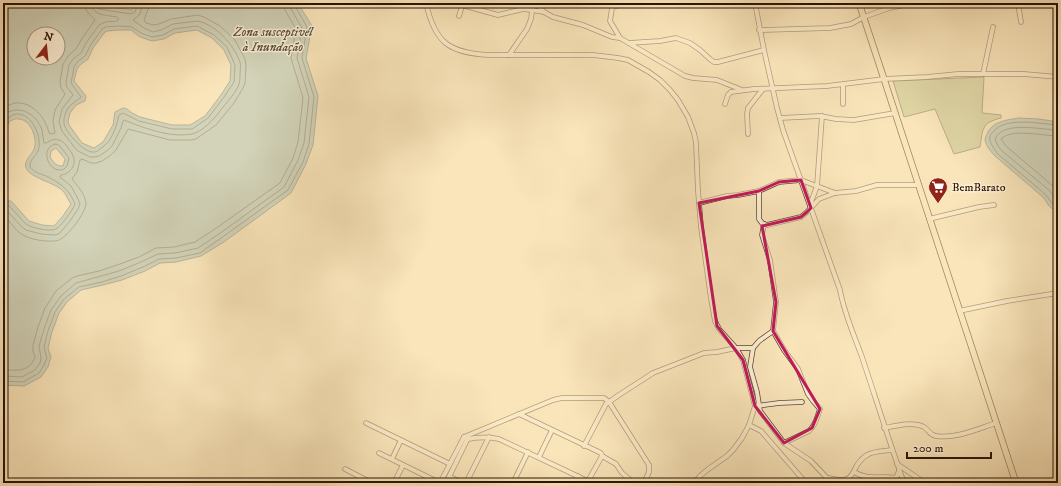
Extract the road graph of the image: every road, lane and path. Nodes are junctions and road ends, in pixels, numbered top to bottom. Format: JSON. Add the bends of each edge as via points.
{"nodes":[{"id":1,"x":426,"y":3,"type":"edge"},
{"id":2,"x":533,"y":3,"type":"edge"},
{"id":3,"x":536,"y":3,"type":"edge"},
{"id":4,"x":634,"y":3,"type":"edge"},
{"id":5,"x":755,"y":3,"type":"edge"},
{"id":6,"x":859,"y":3,"type":"edge"},
{"id":7,"x":915,"y":3,"type":"edge"},
{"id":8,"x":946,"y":3,"type":"edge"},
{"id":9,"x":965,"y":3,"type":"edge"},
{"id":10,"x":1018,"y":3,"type":"edge"},
{"id":11,"x":463,"y":4,"type":"edge"},
{"id":12,"x":532,"y":10,"type":"junction"},
{"id":13,"x":544,"y":12,"type":"junction"},
{"id":14,"x":460,"y":16,"type":"dead end"},
{"id":15,"x":864,"y":16,"type":"junction"},
{"id":16,"x":1021,"y":22,"type":"dead end"},
{"id":17,"x":993,"y":27,"type":"dead end"},
{"id":18,"x":759,"y":30,"type":"junction"},
{"id":19,"x":620,"y":38,"type":"junction"},
{"id":20,"x":629,"y":43,"type":"junction"},
{"id":21,"x":764,"y":50,"type":"junction"},
{"id":22,"x":509,"y":54,"type":"junction"},
{"id":23,"x":983,"y":74,"type":"junction"},
{"id":24,"x":1058,"y":77,"type":"edge"},
{"id":25,"x":884,"y":79,"type":"junction"},
{"id":26,"x":843,"y":85,"type":"junction"},
{"id":27,"x":773,"y":88,"type":"junction"},
{"id":28,"x":763,"y":89,"type":"junction"},
{"id":29,"x":744,"y":90,"type":"junction"},
{"id":30,"x":725,"y":104,"type":"dead end"},
{"id":31,"x":842,"y":104,"type":"dead end"},
{"id":32,"x":895,"y":112,"type":"junction"},
{"id":33,"x":822,"y":116,"type":"junction"},
{"id":34,"x":780,"y":118,"type":"junction"},
{"id":35,"x":748,"y":134,"type":"dead end"},
{"id":36,"x":801,"y":180,"type":"junction"},
{"id":37,"x":919,"y":185,"type":"junction"},
{"id":38,"x":817,"y":186,"type":"junction"},
{"id":39,"x":759,"y":191,"type":"junction"},
{"id":40,"x":835,"y":193,"type":"junction"},
{"id":41,"x":699,"y":203,"type":"junction"},
{"id":42,"x":994,"y":205,"type":"dead end"},
{"id":43,"x":810,"y":206,"type":"junction"},
{"id":44,"x":929,"y":219,"type":"junction"},
{"id":45,"x":764,"y":224,"type":"junction"},
{"id":46,"x":1058,"y":293,"type":"edge"},
{"id":47,"x":959,"y":311,"type":"junction"},
{"id":48,"x":773,"y":331,"type":"junction"},
{"id":49,"x":736,"y":348,"type":"junction"},
{"id":50,"x":753,"y":348,"type":"junction"},
{"id":51,"x":609,"y":402,"type":"junction"},
{"id":52,"x":802,"y":402,"type":"dead end"},
{"id":53,"x":757,"y":406,"type":"junction"},
{"id":54,"x":519,"y":414,"type":"junction"},
{"id":55,"x":366,"y":423,"type":"dead end"},
{"id":56,"x":996,"y":423,"type":"junction"},
{"id":57,"x":748,"y":426,"type":"junction"},
{"id":58,"x":884,"y":428,"type":"junction"},
{"id":59,"x":552,"y":430,"type":"junction"},
{"id":60,"x":467,"y":437,"type":"junction"},
{"id":61,"x":489,"y":437,"type":"junction"},
{"id":62,"x":401,"y":440,"type":"junction"},
{"id":63,"x":784,"y":443,"type":"junction"},
{"id":64,"x":584,"y":446,"type":"junction"},
{"id":65,"x":892,"y":450,"type":"junction"},
{"id":66,"x":379,"y":452,"type":"dead end"},
{"id":67,"x":528,"y":452,"type":"junction"},
{"id":68,"x":602,"y":456,"type":"junction"},
{"id":69,"x":539,"y":458,"type":"junction"},
{"id":70,"x":392,"y":459,"type":"junction"},
{"id":71,"x":897,"y":463,"type":"junction"},
{"id":72,"x":450,"y":464,"type":"junction"},
{"id":73,"x":403,"y":465,"type":"junction"},
{"id":74,"x":345,"y":469,"type":"dead end"},
{"id":75,"x":899,"y":471,"type":"junction"},
{"id":76,"x":854,"y":472,"type":"junction"},
{"id":77,"x":578,"y":476,"type":"junction"},
{"id":78,"x":450,"y":477,"type":"junction"},
{"id":79,"x":827,"y":478,"type":"junction"},
{"id":80,"x":590,"y":482,"type":"edge"},
{"id":81,"x":372,"y":483,"type":"edge"},
{"id":82,"x":394,"y":483,"type":"edge"},
{"id":83,"x":440,"y":483,"type":"edge"},
{"id":84,"x":446,"y":483,"type":"edge"},
{"id":85,"x":463,"y":483,"type":"edge"},
{"id":86,"x":466,"y":483,"type":"edge"},
{"id":87,"x":513,"y":483,"type":"edge"},
{"id":88,"x":575,"y":483,"type":"edge"},
{"id":89,"x":634,"y":483,"type":"edge"},
{"id":90,"x":644,"y":483,"type":"edge"},
{"id":91,"x":694,"y":483,"type":"edge"},
{"id":92,"x":806,"y":483,"type":"edge"},
{"id":93,"x":830,"y":483,"type":"edge"},
{"id":94,"x":904,"y":483,"type":"edge"},
{"id":95,"x":925,"y":483,"type":"edge"},
{"id":96,"x":1016,"y":483,"type":"edge"}],
"edges":[{"from":1,"to":22,"type":"street","via":[[431,23],[445,43],[461,52],[472,54]]},
{"from":2,"to":12,"type":"street"},
{"from":3,"to":13,"type":"street"},
{"from":4,"to":19,"type":"street","via":[[612,8],[610,21]]},
{"from":5,"to":18,"type":"street"},
{"from":6,"to":15,"type":"main road"},
{"from":7,"to":15,"type":"street"},
{"from":8,"to":9,"type":"street"},
{"from":10,"to":16,"type":"street"},
{"from":11,"to":12,"type":"street","via":[[498,15],[523,9]]},
{"from":11,"to":14,"type":"street"},
{"from":12,"to":13,"type":"street"},
{"from":12,"to":22,"type":"street","via":[[527,29]]},
{"from":13,"to":19,"type":"street"},
{"from":15,"to":18,"type":"street","via":[[851,24],[830,28]]},
{"from":15,"to":25,"type":"main road"},
{"from":17,"to":23,"type":"street"},
{"from":18,"to":21,"type":"street"},
{"from":19,"to":20,"type":"street"},
{"from":20,"to":21,"type":"street","via":[[676,38],[690,43],[714,62]]},
{"from":20,"to":29,"type":"street","via":[[685,76],[717,80]]},
{"from":21,"to":27,"type":"street"},
{"from":22,"to":41,"type":"street","via":[[618,58],[638,65],[660,80],[678,100],[694,133]]},
{"from":23,"to":24,"type":"street"},
{"from":23,"to":25,"type":"street"},
{"from":25,"to":26,"type":"street"},
{"from":25,"to":32,"type":"main road"},
{"from":26,"to":27,"type":"street"},
{"from":26,"to":31,"type":"street"},
{"from":27,"to":28,"type":"street"},
{"from":27,"to":34,"type":"street"},
{"from":28,"to":29,"type":"street"},
{"from":28,"to":35,"type":"street","via":[[748,108]]},
{"from":29,"to":30,"type":"street","via":[[731,92]]},
{"from":32,"to":33,"type":"street","via":[[854,120]]},
{"from":32,"to":37,"type":"main road"},
{"from":33,"to":34,"type":"street"},
{"from":33,"to":38,"type":"street"},
{"from":34,"to":36,"type":"street"},
{"from":36,"to":38,"type":"street"},
{"from":36,"to":39,"type":"street","via":[[779,182]]},
{"from":36,"to":43,"type":"street"},
{"from":37,"to":40,"type":"street","via":[[877,185]]},
{"from":37,"to":44,"type":"main road"},
{"from":38,"to":40,"type":"street"},
{"from":38,"to":43,"type":"street"},
{"from":39,"to":41,"type":"street"},
{"from":39,"to":45,"type":"street","via":[[759,219]]},
{"from":40,"to":43,"type":"street","via":[[819,198]]},
{"from":41,"to":49,"type":"street","via":[[715,322]]},
{"from":42,"to":44,"type":"street"},
{"from":43,"to":45,"type":"street","via":[[801,217],[772,225]]},
{"from":43,"to":58,"type":"street"},
{"from":44,"to":47,"type":"main road"},
{"from":45,"to":48,"type":"street","via":[[762,235],[770,260],[776,302]]},
{"from":46,"to":47,"type":"street"},
{"from":47,"to":56,"type":"main road"},
{"from":48,"to":50,"type":"street"},
{"from":48,"to":63,"type":"street","via":[[798,369],[808,394],[820,409],[816,423],[809,431]]},
{"from":49,"to":50,"type":"street"},
{"from":49,"to":51,"type":"street","via":[[704,353],[653,373]]},
{"from":49,"to":53,"type":"street","via":[[743,360]]},
{"from":50,"to":53,"type":"street","via":[[750,367],[757,392]]},
{"from":51,"to":54,"type":"street","via":[[604,398],[558,398]]},
{"from":51,"to":64,"type":"street"},
{"from":51,"to":90,"type":"street","via":[[649,465]]},
{"from":52,"to":53,"type":"street"},
{"from":53,"to":57,"type":"street"},
{"from":53,"to":63,"type":"street"},
{"from":54,"to":59,"type":"street"},
{"from":54,"to":60,"type":"street"},
{"from":55,"to":62,"type":"street"},
{"from":56,"to":58,"type":"street","via":[[951,437],[934,436],[924,427],[913,425]]},
{"from":56,"to":96,"type":"main road"},
{"from":57,"to":91,"type":"street","via":[[734,450]]},
{"from":57,"to":92,"type":"street","via":[[760,431]]},
{"from":58,"to":65,"type":"street"},
{"from":59,"to":64,"type":"street"},
{"from":59,"to":69,"type":"street"},
{"from":60,"to":61,"type":"street"},
{"from":60,"to":72,"type":"street"},
{"from":60,"to":78,"type":"street"},
{"from":61,"to":67,"type":"street","via":[[499,438]]},
{"from":61,"to":86,"type":"street"},
{"from":62,"to":70,"type":"street"},
{"from":62,"to":72,"type":"street"},
{"from":63,"to":79,"type":"street","via":[[811,460]]},
{"from":64,"to":68,"type":"street","via":[[601,453]]},
{"from":65,"to":71,"type":"street"},
{"from":65,"to":76,"type":"street","via":[[867,455]]},
{"from":66,"to":70,"type":"street"},
{"from":67,"to":69,"type":"street"},
{"from":67,"to":87,"type":"street"},
{"from":68,"to":80,"type":"street"},
{"from":68,"to":89,"type":"street"},
{"from":69,"to":77,"type":"street"},
{"from":70,"to":73,"type":"street"},
{"from":71,"to":75,"type":"street"},
{"from":71,"to":95,"type":"street"},
{"from":72,"to":83,"type":"street"},
{"from":73,"to":82,"type":"street"},
{"from":73,"to":83,"type":"street"},
{"from":74,"to":81,"type":"street"},
{"from":75,"to":76,"type":"street","via":[[896,478],[868,478]]},
{"from":75,"to":94,"type":"street"},
{"from":76,"to":79,"type":"street","via":[[850,480],[845,482]]},
{"from":77,"to":80,"type":"street"},
{"from":77,"to":88,"type":"street"},
{"from":78,"to":84,"type":"street"},
{"from":78,"to":85,"type":"street"},
{"from":79,"to":93,"type":"street"}]}
